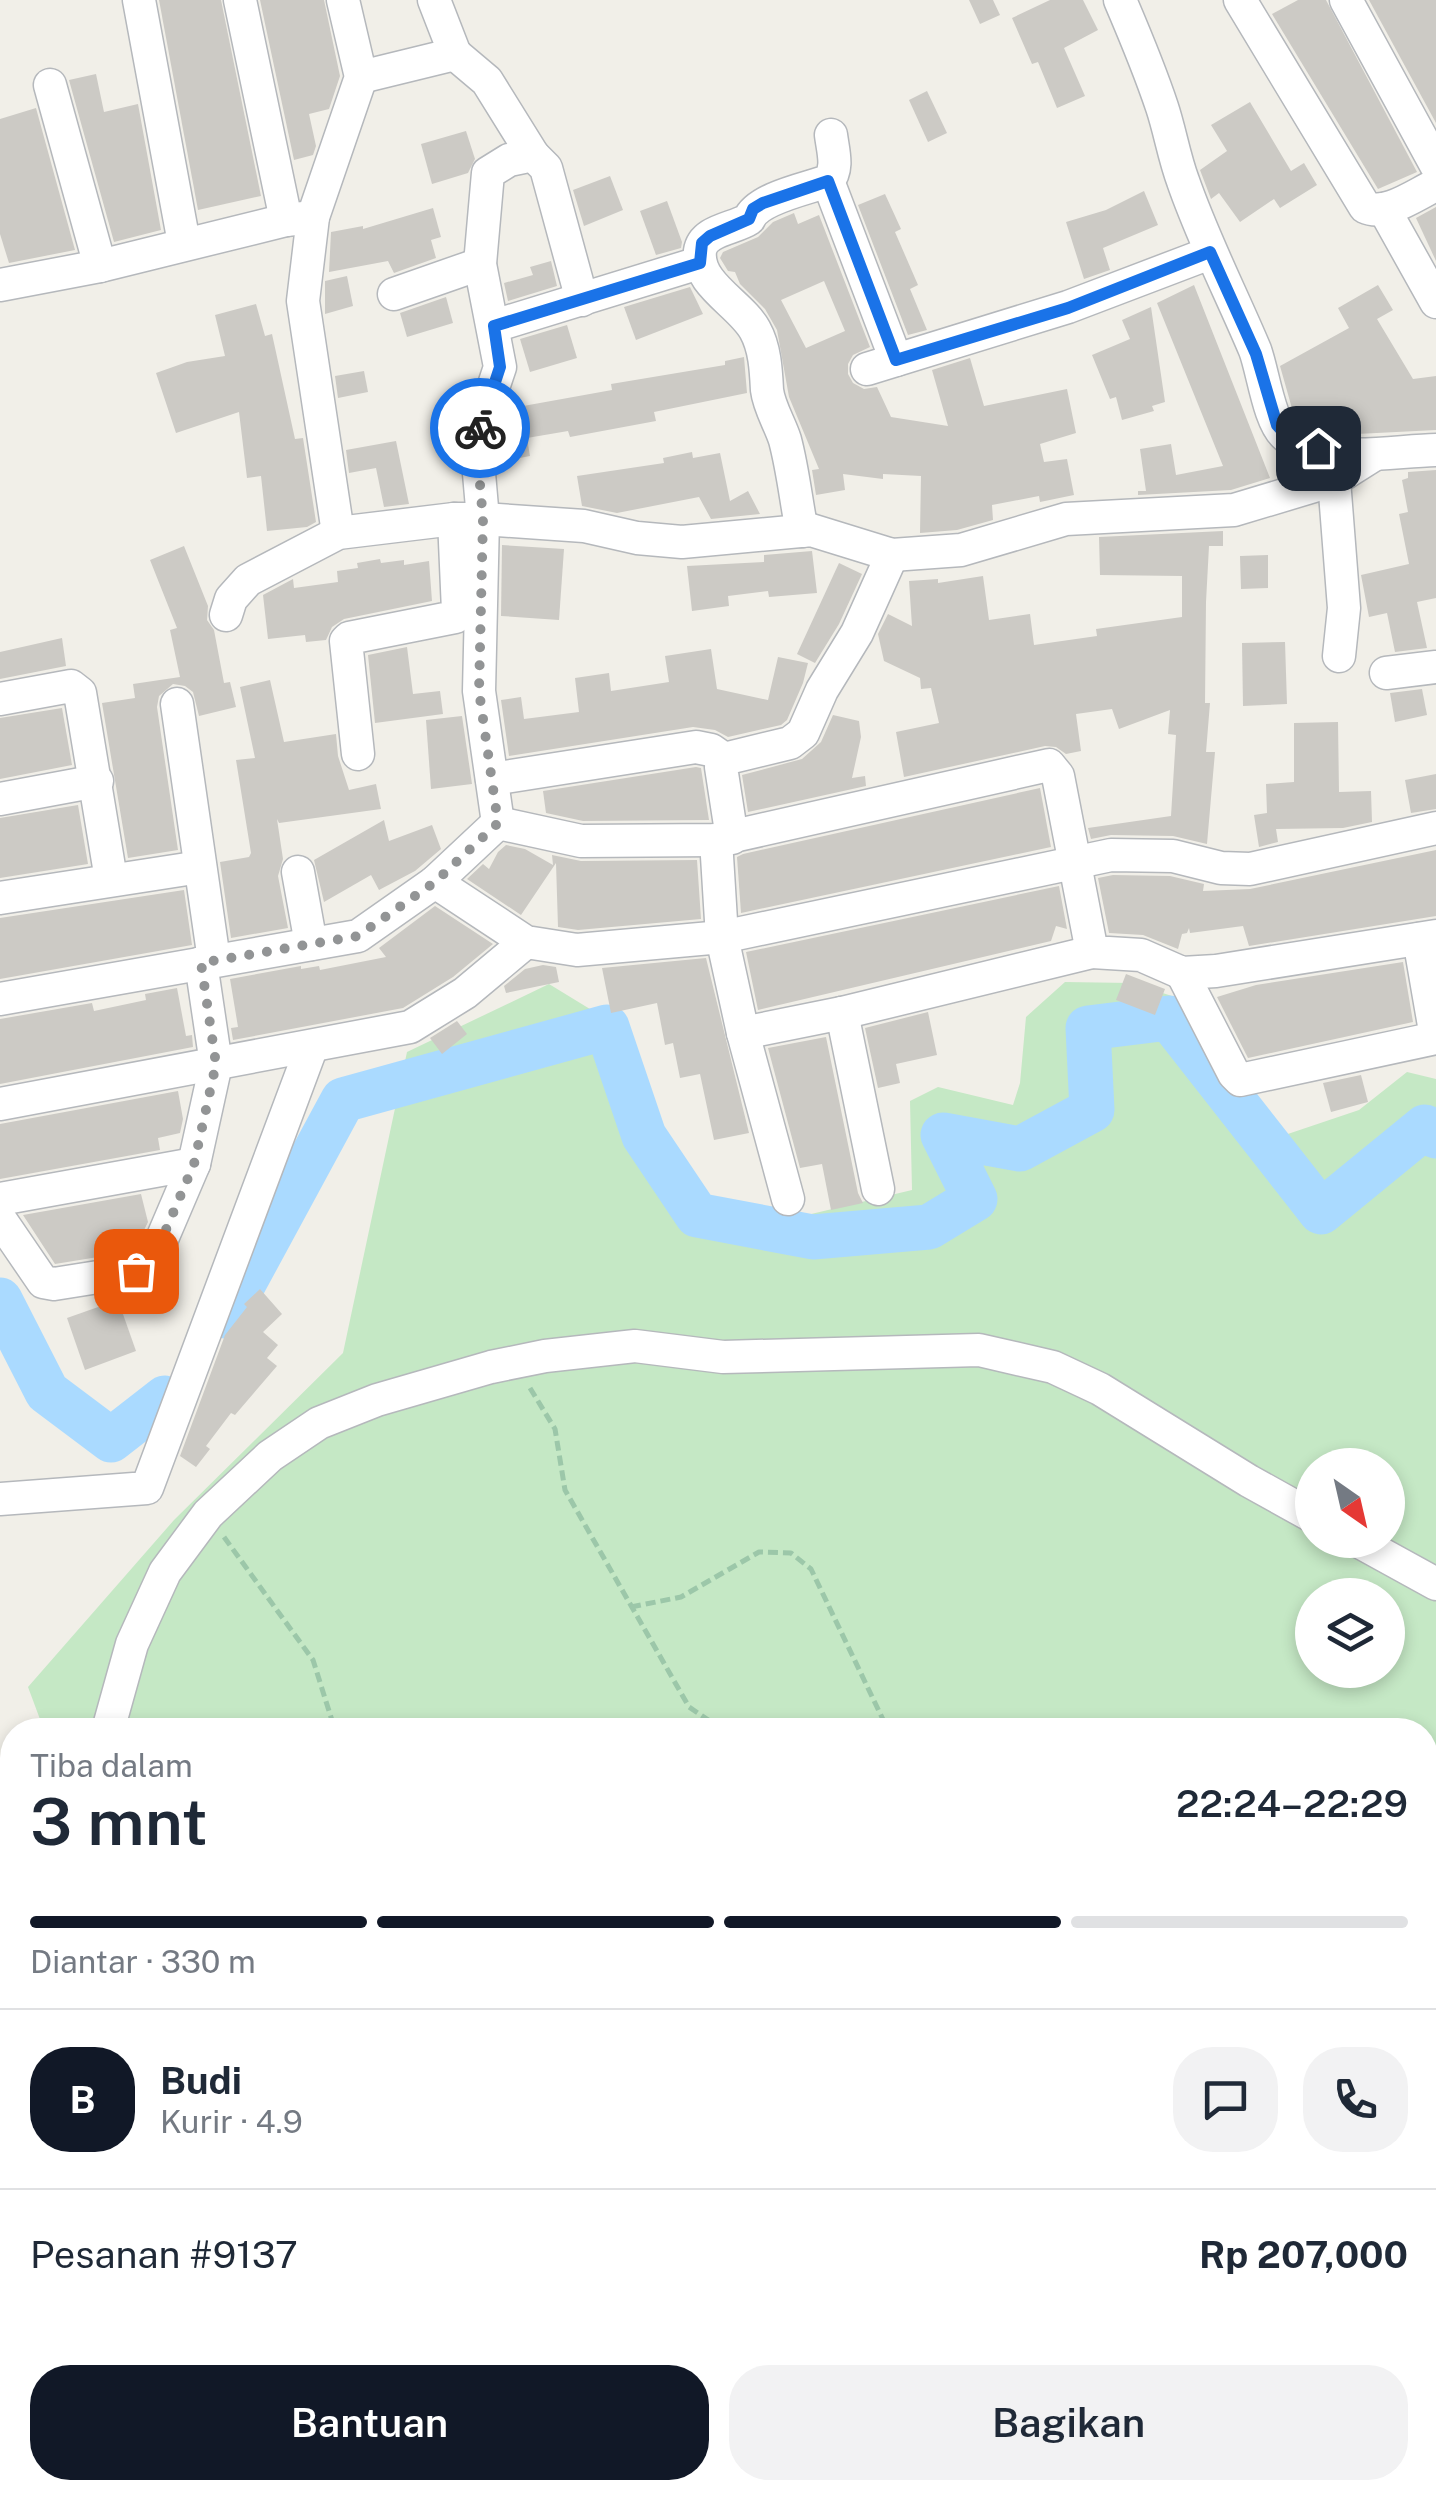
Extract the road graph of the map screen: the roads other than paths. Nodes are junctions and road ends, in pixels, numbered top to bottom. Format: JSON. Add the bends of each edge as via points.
{"nodes":[{"id":1,"x":139,"y":0,"type":"edge"},
{"id":2,"x":240,"y":0,"type":"edge"},
{"id":3,"x":342,"y":0,"type":"edge"},
{"id":4,"x":434,"y":0,"type":"edge"},
{"id":5,"x":1120,"y":0,"type":"edge"},
{"id":6,"x":1346,"y":0,"type":"edge"},
{"id":7,"x":1248,"y":3,"type":"edge"},
{"id":8,"x":455,"y":54,"type":"junction"},
{"id":9,"x":361,"y":77,"type":"junction"},
{"id":10,"x":50,"y":85,"type":"dead end"},
{"id":11,"x":831,"y":135,"type":"dead end"},
{"id":12,"x":534,"y":155,"type":"junction"},
{"id":13,"x":1436,"y":165,"type":"edge"},
{"id":14,"x":828,"y":181,"type":"junction"},
{"id":15,"x":1436,"y":185,"type":"edge"},
{"id":16,"x":1384,"y":210,"type":"junction"},
{"id":17,"x":300,"y":219,"type":"junction"},
{"id":18,"x":184,"y":243,"type":"junction"},
{"id":19,"x":1210,"y":252,"type":"junction"},
{"id":20,"x":700,"y":263,"type":"junction"},
{"id":21,"x":480,"y":264,"type":"junction"},
{"id":22,"x":100,"y":266,"type":"junction"},
{"id":23,"x":0,"y":285,"type":"edge"},
{"id":24,"x":394,"y":294,"type":"dead end"},
{"id":25,"x":582,"y":300,"type":"junction"},
{"id":26,"x":1436,"y":302,"type":"edge"},
{"id":27,"x":494,"y":326,"type":"junction"},
{"id":28,"x":1436,"y":450,"type":"edge"},
{"id":29,"x":1372,"y":456,"type":"junction"},
{"id":30,"x":1334,"y":480,"type":"junction"},
{"id":31,"x":468,"y":519,"type":"junction"},
{"id":32,"x":802,"y":531,"type":"junction"},
{"id":33,"x":338,"y":533,"type":"junction"},
{"id":34,"x":892,"y":555,"type":"junction"},
{"id":35,"x":226,"y":615,"type":"dead end"},
{"id":36,"x":1338,"y":656,"type":"dead end"},
{"id":37,"x":1436,"y":668,"type":"edge"},
{"id":38,"x":1386,"y":673,"type":"dead end"},
{"id":39,"x":0,"y":699,"type":"edge"},
{"id":40,"x":176,"y":704,"type":"dead end"},
{"id":41,"x":358,"y":754,"type":"dead end"},
{"id":42,"x":724,"y":759,"type":"junction"},
{"id":43,"x":492,"y":779,"type":"junction"},
{"id":44,"x":97,"y":781,"type":"junction"},
{"id":45,"x":0,"y":798,"type":"edge"},
{"id":46,"x":498,"y":823,"type":"junction"},
{"id":47,"x":1436,"y":828,"type":"edge"},
{"id":48,"x":724,"y":839,"type":"junction"},
{"id":49,"x":1074,"y":861,"type":"junction"},
{"id":50,"x":200,"y":867,"type":"junction"},
{"id":51,"x":298,"y":872,"type":"dead end"},
{"id":52,"x":111,"y":879,"type":"junction"},
{"id":53,"x":435,"y":882,"type":"junction"},
{"id":54,"x":0,"y":898,"type":"edge"},
{"id":55,"x":722,"y":937,"type":"junction"},
{"id":56,"x":1427,"y":938,"type":"edge"},
{"id":57,"x":526,"y":942,"type":"junction"},
{"id":58,"x":311,"y":944,"type":"junction"},
{"id":59,"x":1092,"y":952,"type":"junction"},
{"id":60,"x":208,"y":962,"type":"junction"},
{"id":61,"x":1182,"y":973,"type":"junction"},
{"id":62,"x":0,"y":998,"type":"edge"},
{"id":63,"x":842,"y":1013,"type":"junction"},
{"id":64,"x":743,"y":1033,"type":"junction"},
{"id":65,"x":1436,"y":1038,"type":"edge"},
{"id":66,"x":216,"y":1064,"type":"junction"},
{"id":67,"x":303,"y":1074,"type":"junction"},
{"id":68,"x":0,"y":1104,"type":"edge"},
{"id":69,"x":194,"y":1164,"type":"junction"},
{"id":70,"x":878,"y":1189,"type":"dead end"},
{"id":71,"x":0,"y":1198,"type":"edge"},
{"id":72,"x":788,"y":1199,"type":"dead end"},
{"id":73,"x":0,"y":1219,"type":"edge"},
{"id":74,"x":0,"y":1500,"type":"edge"},
{"id":75,"x":1295,"y":1507,"type":"edge"},
{"id":76,"x":1389,"y":1558,"type":"edge"},
{"id":77,"x":1436,"y":1584,"type":"edge"},
{"id":78,"x":111,"y":1718,"type":"edge"}],
"edges":[{"from":1,"to":18,"type":"street"},
{"from":2,"to":17,"type":"street"},
{"from":3,"to":9,"type":"street"},
{"from":4,"to":8,"type":"street"},
{"from":5,"to":19,"type":"street"},
{"from":6,"to":13,"type":"street"},
{"from":7,"to":16,"type":"street","via":[[1365,207]]},
{"from":8,"to":9,"type":"street"},
{"from":8,"to":12,"type":"street","via":[[487,81]]},
{"from":9,"to":17,"type":"street"},
{"from":10,"to":22,"type":"street"},
{"from":11,"to":14,"type":"street","via":[[834,174]]},
{"from":12,"to":21,"type":"street","via":[[488,174]]},
{"from":12,"to":25,"type":"street","via":[[546,168]]},
{"from":14,"to":19,"type":"street","via":[[881,364],[1068,308]]},
{"from":14,"to":20,"type":"street","via":[[763,203],[739,226],[710,236],[702,243]]},
{"from":15,"to":16,"type":"street"},
{"from":16,"to":26,"type":"street"},
{"from":17,"to":18,"type":"street"},
{"from":17,"to":33,"type":"street","via":[[303,301]]},
{"from":18,"to":22,"type":"street"},
{"from":19,"to":29,"type":"street","via":[[1256,354],[1277,425],[1318,448]]},
{"from":20,"to":25,"type":"street"},
{"from":20,"to":32,"type":"street","via":[[758,336]]},
{"from":21,"to":24,"type":"street"},
{"from":21,"to":27,"type":"street"},
{"from":22,"to":23,"type":"street"},
{"from":25,"to":27,"type":"street"},
{"from":27,"to":31,"type":"street","via":[[500,367],[476,439]]},
{"from":28,"to":29,"type":"street"},
{"from":29,"to":30,"type":"street"},
{"from":30,"to":34,"type":"street","via":[[1234,510],[1066,519],[961,550]]},
{"from":30,"to":36,"type":"street","via":[[1344,608]]},
{"from":31,"to":32,"type":"street","via":[[584,526],[682,542]]},
{"from":31,"to":33,"type":"street"},
{"from":31,"to":41,"type":"street","via":[[455,617],[346,640]]},
{"from":31,"to":43,"type":"street"},
{"from":32,"to":34,"type":"street"},
{"from":33,"to":35,"type":"street","via":[[248,580]]},
{"from":34,"to":42,"type":"street","via":[[803,733],[790,743]]},
{"from":37,"to":38,"type":"street"},
{"from":39,"to":44,"type":"street","via":[[76,689]]},
{"from":40,"to":50,"type":"street"},
{"from":42,"to":43,"type":"street","via":[[696,747]]},
{"from":42,"to":48,"type":"street"},
{"from":43,"to":46,"type":"street"},
{"from":44,"to":45,"type":"street"},
{"from":44,"to":52,"type":"street"},
{"from":46,"to":48,"type":"street","via":[[581,841]]},
{"from":46,"to":53,"type":"street"},
{"from":47,"to":49,"type":"street","via":[[1250,869],[1173,856]]},
{"from":48,"to":49,"type":"street","via":[[1049,765],[1058,776]]},
{"from":48,"to":55,"type":"street"},
{"from":49,"to":55,"type":"street"},
{"from":49,"to":59,"type":"street"},
{"from":50,"to":52,"type":"street"},
{"from":50,"to":60,"type":"street"},
{"from":51,"to":58,"type":"street"},
{"from":52,"to":54,"type":"street"},
{"from":53,"to":57,"type":"street"},
{"from":53,"to":58,"type":"street","via":[[358,936]]},
{"from":55,"to":57,"type":"street","via":[[577,950]]},
{"from":55,"to":64,"type":"street"},
{"from":56,"to":61,"type":"street"},
{"from":56,"to":65,"type":"street"},
{"from":57,"to":67,"type":"street","via":[[465,993],[410,1027]]},
{"from":58,"to":60,"type":"street"},
{"from":59,"to":61,"type":"street","via":[[1141,955]]},
{"from":59,"to":63,"type":"street"},
{"from":60,"to":62,"type":"street"},
{"from":60,"to":66,"type":"street"},
{"from":61,"to":65,"type":"street","via":[[1234,1074],[1245,1082]]},
{"from":63,"to":64,"type":"street"},
{"from":63,"to":70,"type":"street"},
{"from":64,"to":72,"type":"street"},
{"from":66,"to":67,"type":"street"},
{"from":66,"to":68,"type":"street"},
{"from":66,"to":69,"type":"street"},
{"from":67,"to":74,"type":"street","via":[[147,1488]]},
{"from":69,"to":71,"type":"street"},
{"from":69,"to":73,"type":"street","via":[[153,1260],[136,1271],[43,1282]]},
{"from":75,"to":78,"type":"street","via":[[1100,1389],[1053,1367],[979,1350],[723,1357],[635,1346],[514,1362],[377,1400],[319,1423],[270,1456],[208,1514],[166,1572],[132,1644]]},
{"from":76,"to":77,"type":"street"}]}
